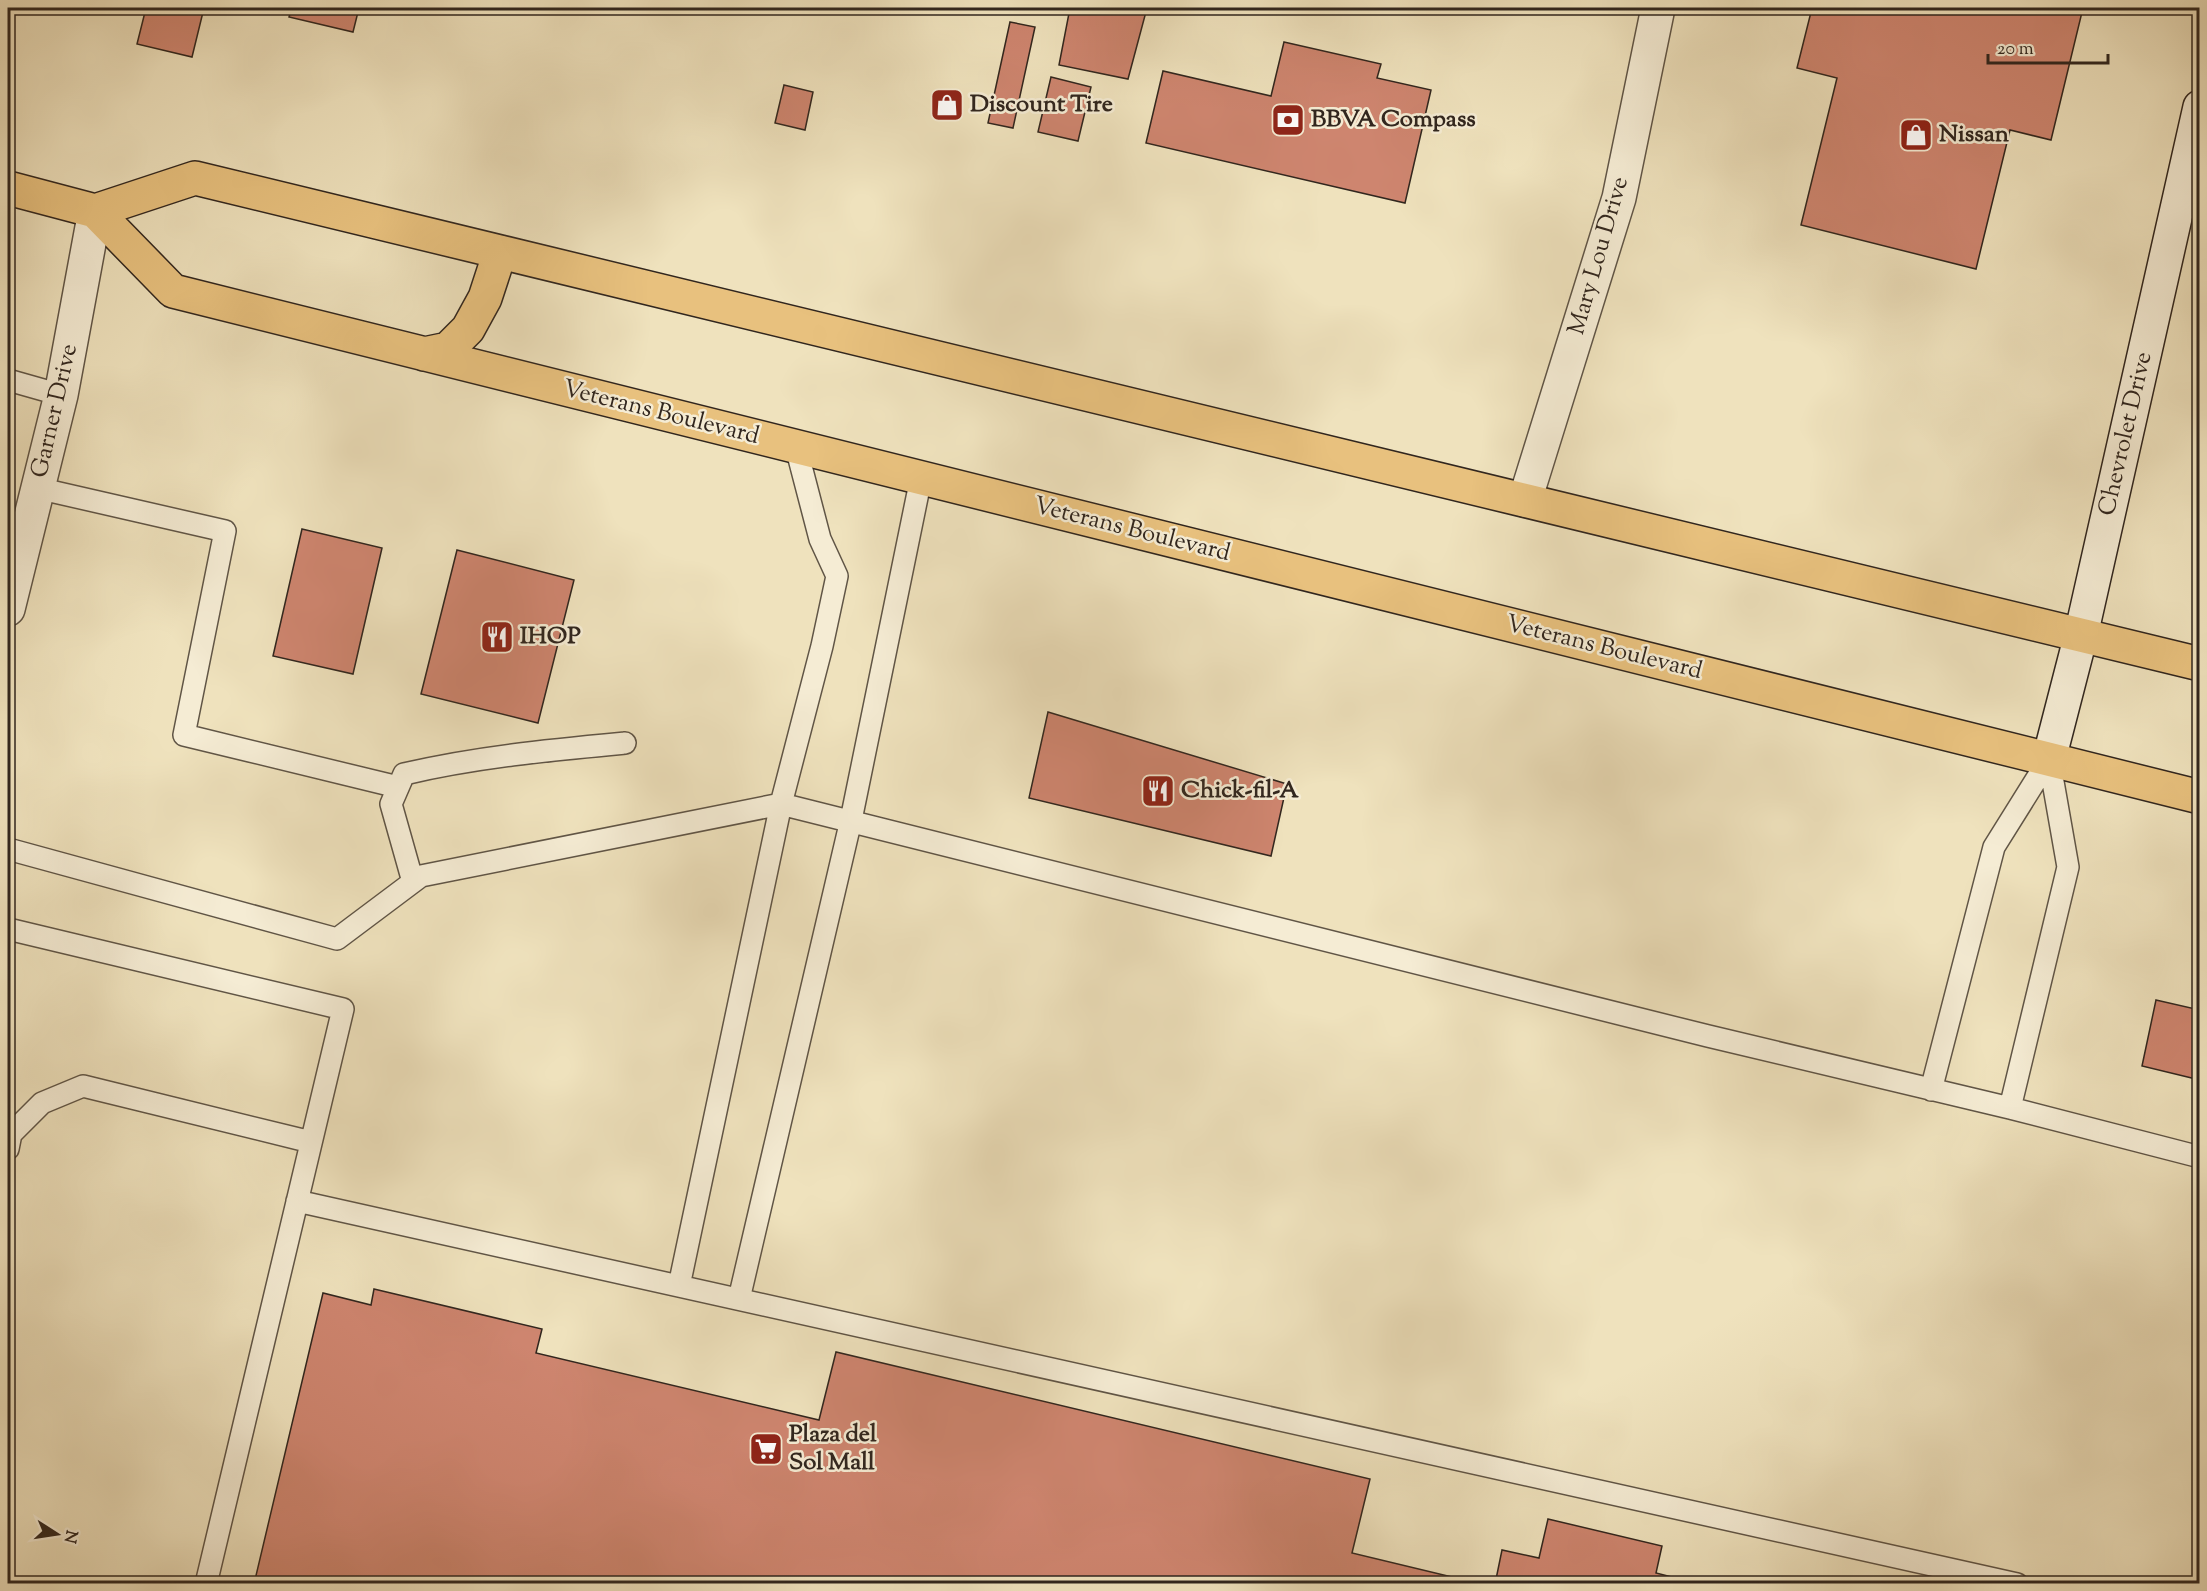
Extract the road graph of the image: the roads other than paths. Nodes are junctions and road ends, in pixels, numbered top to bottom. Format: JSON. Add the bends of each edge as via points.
{"nodes":[{"id":1,"x":1658,"y":8,"type":"edge"},
{"id":2,"x":2199,"y":107,"type":"edge"},
{"id":3,"x":2196,"y":141,"type":"edge"},
{"id":4,"x":8,"y":188,"type":"edge"},
{"id":5,"x":95,"y":211,"type":"junction"},
{"id":6,"x":500,"y":252,"type":"junction"},
{"id":7,"x":424,"y":354,"type":"junction"},
{"id":8,"x":8,"y":380,"type":"edge"},
{"id":9,"x":61,"y":395,"type":"junction"},
{"id":10,"x":796,"y":447,"type":"junction"},
{"id":11,"x":921,"y":478,"type":"junction"},
{"id":12,"x":38,"y":488,"type":"junction"},
{"id":13,"x":1525,"y":500,"type":"junction"},
{"id":14,"x":8,"y":609,"type":"edge"},
{"id":15,"x":2081,"y":635,"type":"junction"},
{"id":16,"x":2199,"y":664,"type":"edge"},
{"id":17,"x":625,"y":743,"type":"dead end"},
{"id":18,"x":2049,"y":759,"type":"junction"},
{"id":19,"x":398,"y":787,"type":"junction"},
{"id":20,"x":2199,"y":797,"type":"edge"},
{"id":21,"x":781,"y":804,"type":"junction"},
{"id":22,"x":851,"y":820,"type":"junction"},
{"id":23,"x":8,"y":849,"type":"edge"},
{"id":24,"x":413,"y":882,"type":"junction"},
{"id":25,"x":8,"y":929,"type":"edge"},
{"id":26,"x":1931,"y":1090,"type":"junction"},
{"id":27,"x":2010,"y":1108,"type":"junction"},
{"id":28,"x":311,"y":1142,"type":"junction"},
{"id":29,"x":8,"y":1149,"type":"edge"},
{"id":30,"x":2199,"y":1157,"type":"edge"},
{"id":31,"x":297,"y":1201,"type":"junction"},
{"id":32,"x":679,"y":1286,"type":"junction"},
{"id":33,"x":739,"y":1299,"type":"junction"},
{"id":34,"x":206,"y":1584,"type":"edge"},
{"id":35,"x":2017,"y":1584,"type":"edge"}],
"edges":[{"from":1,"to":13,"type":"street","name":"Mary Lou Drive","via":[[1619,198]]},
{"from":2,"to":3,"type":"street","name":"Chevrolet Drive"},
{"from":3,"to":15,"type":"street","name":"Chevrolet Drive"},
{"from":4,"to":5,"type":"main road"},
{"from":5,"to":6,"type":"main road","via":[[195,178]]},
{"from":5,"to":7,"type":"main road","name":"Veterans Boulevard","via":[[173,291]]},
{"from":5,"to":9,"type":"street","name":"Garner Drive"},
{"from":6,"to":7,"type":"main road","via":[[485,298],[468,329],[448,349]]},
{"from":6,"to":13,"type":"main road"},
{"from":7,"to":10,"type":"main road","name":"Veterans Boulevard"},
{"from":8,"to":9,"type":"lane"},
{"from":9,"to":12,"type":"street","name":"Garner Drive"},
{"from":10,"to":11,"type":"main road","name":"Veterans Boulevard"},
{"from":10,"to":21,"type":"lane","via":[[820,539],[837,576]]},
{"from":11,"to":18,"type":"main road","name":"Veterans Boulevard"},
{"from":11,"to":22,"type":"lane"},
{"from":12,"to":14,"type":"street","name":"Garner Drive"},
{"from":12,"to":19,"type":"lane","via":[[225,531],[184,735]]},
{"from":13,"to":15,"type":"main road"},
{"from":15,"to":16,"type":"main road"},
{"from":15,"to":18,"type":"street","name":"Chevrolet Drive"},
{"from":17,"to":19,"type":"lane","via":[[437,766],[404,774]]},
{"from":18,"to":20,"type":"main road","name":"Veterans Boulevard"},
{"from":18,"to":26,"type":"lane","via":[[1994,847]]},
{"from":18,"to":27,"type":"lane","via":[[2067,867]]},
{"from":19,"to":24,"type":"lane","via":[[391,804]]},
{"from":21,"to":22,"type":"lane"},
{"from":21,"to":24,"type":"lane","via":[[422,876]]},
{"from":21,"to":32,"type":"lane"},
{"from":22,"to":26,"type":"lane"},
{"from":22,"to":33,"type":"lane"},
{"from":23,"to":24,"type":"lane","via":[[337,939]]},
{"from":25,"to":28,"type":"lane","via":[[343,1009]]},
{"from":26,"to":27,"type":"lane"},
{"from":27,"to":30,"type":"lane"},
{"from":28,"to":29,"type":"lane","via":[[83,1086],[42,1103],[11,1134]]},
{"from":28,"to":31,"type":"lane"},
{"from":31,"to":32,"type":"lane"},
{"from":31,"to":34,"type":"lane"},
{"from":32,"to":33,"type":"lane"},
{"from":33,"to":35,"type":"lane"}]}
